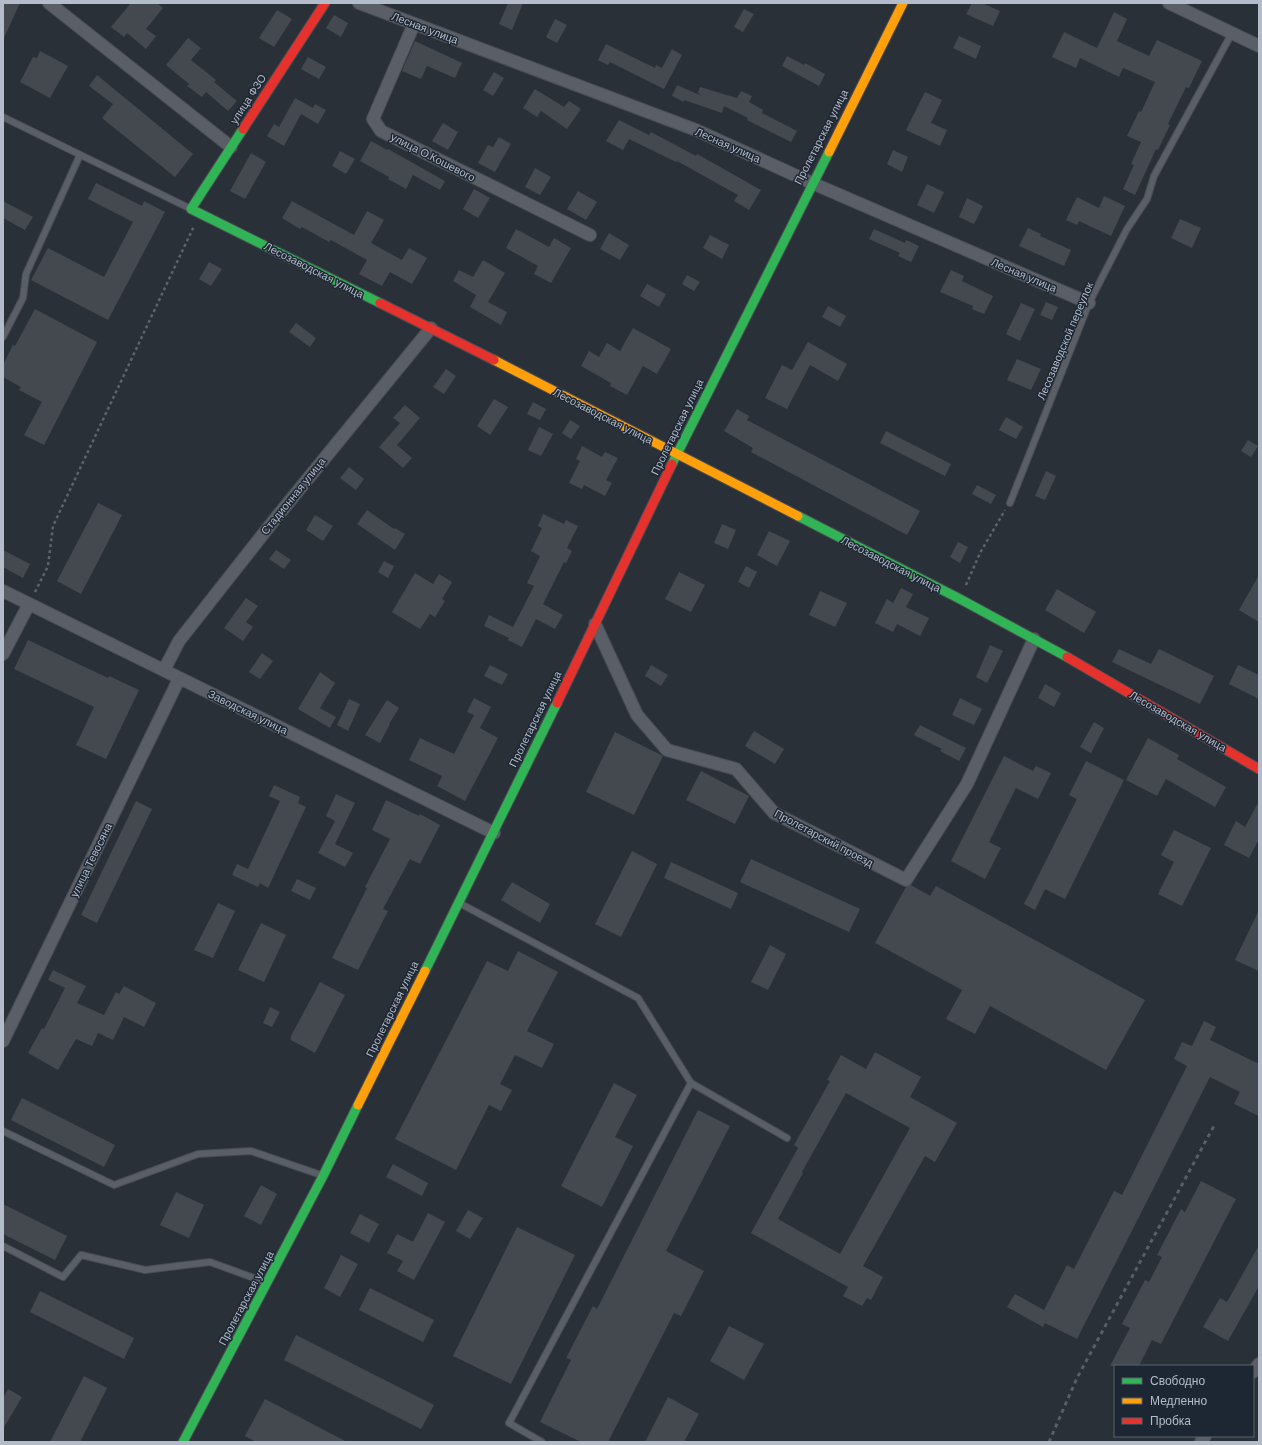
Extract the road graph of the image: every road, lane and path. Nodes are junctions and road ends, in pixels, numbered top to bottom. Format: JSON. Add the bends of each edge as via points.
{"nodes":[{"id":1,"x":49,"y":3,"type":"edge"},
{"id":2,"x":325,"y":3,"type":"edge"},
{"id":3,"x":359,"y":3,"type":"edge"},
{"id":4,"x":903,"y":3,"type":"edge"},
{"id":5,"x":1169,"y":3,"type":"edge"},
{"id":6,"x":414,"y":24,"type":"junction"},
{"id":7,"x":1232,"y":33,"type":"junction"},
{"id":8,"x":1259,"y":46,"type":"edge"},
{"id":9,"x":3,"y":118,"type":"edge"},
{"id":10,"x":231,"y":147,"type":"junction"},
{"id":11,"x":80,"y":155,"type":"junction"},
{"id":12,"x":812,"y":183,"type":"junction"},
{"id":13,"x":191,"y":209,"type":"junction"},
{"id":14,"x":200,"y":213,"type":"junction"},
{"id":15,"x":590,"y":235,"type":"dead end"},
{"id":16,"x":1089,"y":303,"type":"junction"},
{"id":17,"x":431,"y":328,"type":"junction"},
{"id":18,"x":3,"y":338,"type":"edge"},
{"id":19,"x":677,"y":454,"type":"junction"},
{"id":20,"x":1010,"y":502,"type":"joint"},
{"id":21,"x":3,"y":591,"type":"edge"},
{"id":22,"x":960,"y":599,"type":"junction"},
{"id":23,"x":29,"y":604,"type":"junction"},
{"id":24,"x":595,"y":624,"type":"junction"},
{"id":25,"x":1034,"y":639,"type":"junction"},
{"id":26,"x":3,"y":654,"type":"edge"},
{"id":27,"x":164,"y":670,"type":"junction"},
{"id":28,"x":179,"y":678,"type":"junction"},
{"id":29,"x":1259,"y":769,"type":"edge"},
{"id":30,"x":494,"y":833,"type":"junction"},
{"id":31,"x":459,"y":903,"type":"junction"},
{"id":32,"x":3,"y":1041,"type":"edge"},
{"id":33,"x":691,"y":1084,"type":"junction"},
{"id":34,"x":3,"y":1131,"type":"edge"},
{"id":35,"x":787,"y":1138,"type":"dead end"},
{"id":36,"x":323,"y":1176,"type":"junction"},
{"id":37,"x":3,"y":1246,"type":"edge"},
{"id":38,"x":267,"y":1283,"type":"junction"},
{"id":39,"x":183,"y":1442,"type":"edge"},
{"id":40,"x":542,"y":1442,"type":"edge"}],
"edges":[{"from":1,"to":10,"type":"street"},
{"from":2,"to":10,"type":"street","name":"улица ФЗО"},
{"from":3,"to":6,"type":"street","name":"Лесная улица"},
{"from":4,"to":12,"type":"street","name":"Пролетарская улица"},
{"from":5,"to":7,"type":"street"},
{"from":6,"to":12,"type":"street","name":"Лесная улица","via":[[696,130]]},
{"from":6,"to":15,"type":"street","name":"улица О.Кошевого","via":[[373,119],[381,131]]},
{"from":7,"to":8,"type":"street"},
{"from":7,"to":16,"type":"lane","name":"Лесозаводской переулок","via":[[1154,176],[1147,199],[1127,229]]},
{"from":9,"to":11,"type":"lane"},
{"from":10,"to":13,"type":"street","name":"улица ФЗО"},
{"from":11,"to":13,"type":"lane"},
{"from":11,"to":18,"type":"lane","via":[[26,274],[23,298]]},
{"from":12,"to":16,"type":"street","name":"Лесная улица"},
{"from":12,"to":19,"type":"street","name":"Пролетарская улица"},
{"from":13,"to":14,"type":"street","name":"Лесозаводская улица"},
{"from":14,"to":17,"type":"street","name":"Лесозаводская улица"},
{"from":14,"to":23,"type":"path","via":[[53,526],[48,566]]},
{"from":16,"to":20,"type":"lane","name":"Лесозаводской переулок"},
{"from":17,"to":19,"type":"street","name":"Лесозаводская улица"},
{"from":17,"to":27,"type":"street","name":"Стадионная улица","via":[[280,512],[179,641]]},
{"from":19,"to":22,"type":"street","name":"Лесозаводская улица"},
{"from":19,"to":24,"type":"street","name":"Пролетарская улица"},
{"from":20,"to":22,"type":"path","via":[[980,553]]},
{"from":21,"to":23,"type":"street","name":"Заводская улица"},
{"from":22,"to":25,"type":"street","name":"Лесозаводская улица"},
{"from":23,"to":26,"type":"street"},
{"from":23,"to":27,"type":"street","name":"Заводская улица"},
{"from":24,"to":25,"type":"street","name":"Пролетарский проезд","via":[[637,716],[667,750],[736,769],[774,813],[906,880],[967,784]]},
{"from":24,"to":30,"type":"street","name":"Пролетарская улица"},
{"from":25,"to":29,"type":"street","name":"Лесозаводская улица"},
{"from":27,"to":28,"type":"street","name":"Заводская улица"},
{"from":28,"to":30,"type":"street","name":"Заводская улица"},
{"from":28,"to":32,"type":"street","name":"улица Тевосяна"},
{"from":30,"to":31,"type":"street","name":"Пролетарская улица"},
{"from":31,"to":33,"type":"lane","via":[[638,998]]},
{"from":31,"to":36,"type":"street","name":"Пролетарская улица"},
{"from":33,"to":35,"type":"lane"},
{"from":33,"to":40,"type":"lane","via":[[509,1423]]},
{"from":34,"to":36,"type":"lane","via":[[114,1185],[198,1154],[251,1151]]},
{"from":36,"to":38,"type":"street","name":"Пролетарская улица"},
{"from":37,"to":38,"type":"lane","via":[[63,1277],[81,1254],[145,1270],[210,1262]]},
{"from":38,"to":39,"type":"street","name":"Пролетарская улица"}]}
